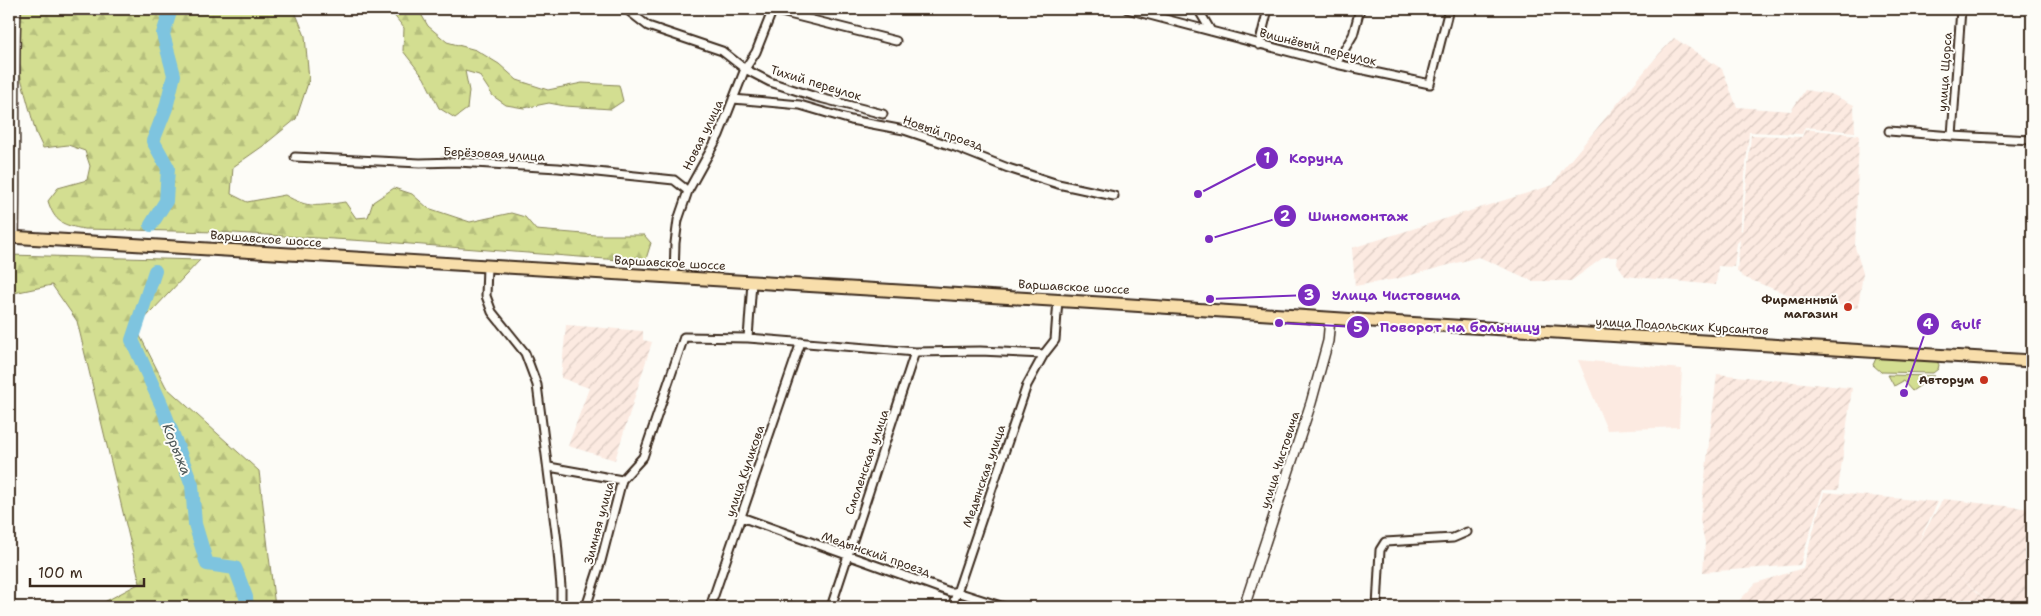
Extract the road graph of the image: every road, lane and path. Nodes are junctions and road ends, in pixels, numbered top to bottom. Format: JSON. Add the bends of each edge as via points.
{"nodes":[{"id":1,"x":16,"y":9,"type":"edge"},
{"id":2,"x":626,"y":9,"type":"edge"},
{"id":3,"x":773,"y":9,"type":"edge"},
{"id":4,"x":1127,"y":9,"type":"edge"},
{"id":5,"x":1198,"y":9,"type":"edge"},
{"id":6,"x":1268,"y":9,"type":"edge"},
{"id":7,"x":1360,"y":9,"type":"edge"},
{"id":8,"x":1450,"y":9,"type":"edge"},
{"id":9,"x":1961,"y":9,"type":"edge"},
{"id":10,"x":1211,"y":31,"type":"junction"},
{"id":11,"x":896,"y":41,"type":"dead end"},
{"id":12,"x":1259,"y":44,"type":"junction"},
{"id":13,"x":1336,"y":64,"type":"junction"},
{"id":14,"x":745,"y":69,"type":"junction"},
{"id":15,"x":733,"y":99,"type":"junction"},
{"id":16,"x":883,"y":114,"type":"dead end"},
{"id":17,"x":1890,"y":131,"type":"dead end"},
{"id":18,"x":1952,"y":136,"type":"junction"},
{"id":19,"x":2032,"y":140,"type":"edge"},
{"id":20,"x":295,"y":157,"type":"dead end"},
{"id":21,"x":688,"y":191,"type":"junction"},
{"id":22,"x":1114,"y":196,"type":"dead end"},
{"id":23,"x":11,"y":237,"type":"edge"},
{"id":24,"x":487,"y":266,"type":"junction"},
{"id":25,"x":674,"y":277,"type":"junction"},
{"id":26,"x":752,"y":282,"type":"junction"},
{"id":27,"x":1058,"y":300,"type":"junction"},
{"id":28,"x":1330,"y":318,"type":"junction"},
{"id":29,"x":748,"y":338,"type":"junction"},
{"id":30,"x":800,"y":342,"type":"junction"},
{"id":31,"x":915,"y":352,"type":"junction"},
{"id":32,"x":1044,"y":354,"type":"junction"},
{"id":33,"x":2032,"y":361,"type":"edge"},
{"id":34,"x":549,"y":468,"type":"junction"},
{"id":35,"x":622,"y":480,"type":"junction"},
{"id":36,"x":741,"y":518,"type":"junction"},
{"id":37,"x":1467,"y":532,"type":"dead end"},
{"id":38,"x":847,"y":556,"type":"junction"},
{"id":39,"x":957,"y":592,"type":"junction"},
{"id":40,"x":560,"y":607,"type":"edge"},
{"id":41,"x":586,"y":607,"type":"edge"},
{"id":42,"x":710,"y":607,"type":"edge"},
{"id":43,"x":831,"y":607,"type":"edge"},
{"id":44,"x":952,"y":607,"type":"edge"},
{"id":45,"x":1004,"y":607,"type":"edge"},
{"id":46,"x":1244,"y":607,"type":"edge"},
{"id":47,"x":1377,"y":607,"type":"edge"}],
"edges":[{"from":1,"to":23,"type":"street","via":[[13,79],[16,160]]},
{"from":2,"to":14,"type":"street","name":"Тихий переулок","via":[[648,26],[722,51]]},
{"from":3,"to":11,"type":"street"},
{"from":3,"to":14,"type":"street","name":"Новая улица","via":[[756,52]]},
{"from":4,"to":10,"type":"street","name":"Вишнёвый переулок"},
{"from":5,"to":10,"type":"street"},
{"from":6,"to":12,"type":"street"},
{"from":7,"to":13,"type":"street","via":[[1353,35]]},
{"from":8,"to":13,"type":"street","name":"Вишнёвый переулок","via":[[1430,84]]},
{"from":9,"to":18,"type":"street","name":"улица Щорса"},
{"from":10,"to":12,"type":"street","name":"Вишнёвый переулок"},
{"from":12,"to":13,"type":"street","name":"Вишнёвый переулок"},
{"from":14,"to":15,"type":"street","name":"Новая улица"},
{"from":14,"to":16,"type":"street","name":"Тихий переулок","via":[[793,90]]},
{"from":15,"to":21,"type":"street","name":"Новая улица","via":[[719,135]]},
{"from":15,"to":22,"type":"street","name":"Новый проезд","via":[[800,105],[851,120],[904,130],[1058,184]]},
{"from":17,"to":18,"type":"street"},
{"from":18,"to":19,"type":"street"},
{"from":20,"to":21,"type":"street","name":"Берёзовая улица","via":[[558,168],[674,180]]},
{"from":21,"to":25,"type":"street","name":"Новая улица","via":[[674,243]]},
{"from":23,"to":24,"type":"main road","name":"Варшавское шоссе"},
{"from":24,"to":25,"type":"main road","name":"Варшавское шоссе"},
{"from":24,"to":34,"type":"street","via":[[486,296],[492,312],[525,353],[538,385]]},
{"from":25,"to":26,"type":"main road","name":"Варшавское шоссе"},
{"from":26,"to":27,"type":"main road","name":"Варшавское шоссе"},
{"from":26,"to":29,"type":"street"},
{"from":27,"to":28,"type":"main road","name":"Варшавское шоссе"},
{"from":27,"to":32,"type":"street","name":"Медынская улица","via":[[1055,340]]},
{"from":28,"to":33,"type":"main road","name":"улица Подольских Курсантов"},
{"from":28,"to":46,"type":"street","name":"улица Чистовича","via":[[1328,341],[1311,403]]},
{"from":29,"to":30,"type":"street"},
{"from":29,"to":35,"type":"street","name":"Зимняя улица","via":[[684,337],[643,457]]},
{"from":30,"to":31,"type":"street"},
{"from":30,"to":36,"type":"street","name":"улица Куликова"},
{"from":31,"to":32,"type":"street"},
{"from":31,"to":38,"type":"street","name":"Смоленская улица"},
{"from":32,"to":39,"type":"street","name":"Медынская улица","via":[[1027,385]]},
{"from":34,"to":35,"type":"street"},
{"from":34,"to":40,"type":"street"},
{"from":35,"to":41,"type":"street","name":"Зимняя улица"},
{"from":36,"to":38,"type":"street","name":"Медынский проезд"},
{"from":36,"to":42,"type":"street","name":"улица Куликова"},
{"from":37,"to":47,"type":"street","via":[[1453,538],[1385,542],[1380,550]]},
{"from":38,"to":39,"type":"street","name":"Медынский проезд"},
{"from":38,"to":43,"type":"street","name":"Смоленская улица"},
{"from":39,"to":44,"type":"street","name":"Медынская улица"},
{"from":39,"to":45,"type":"street","name":"Медынский проезд"}]}
